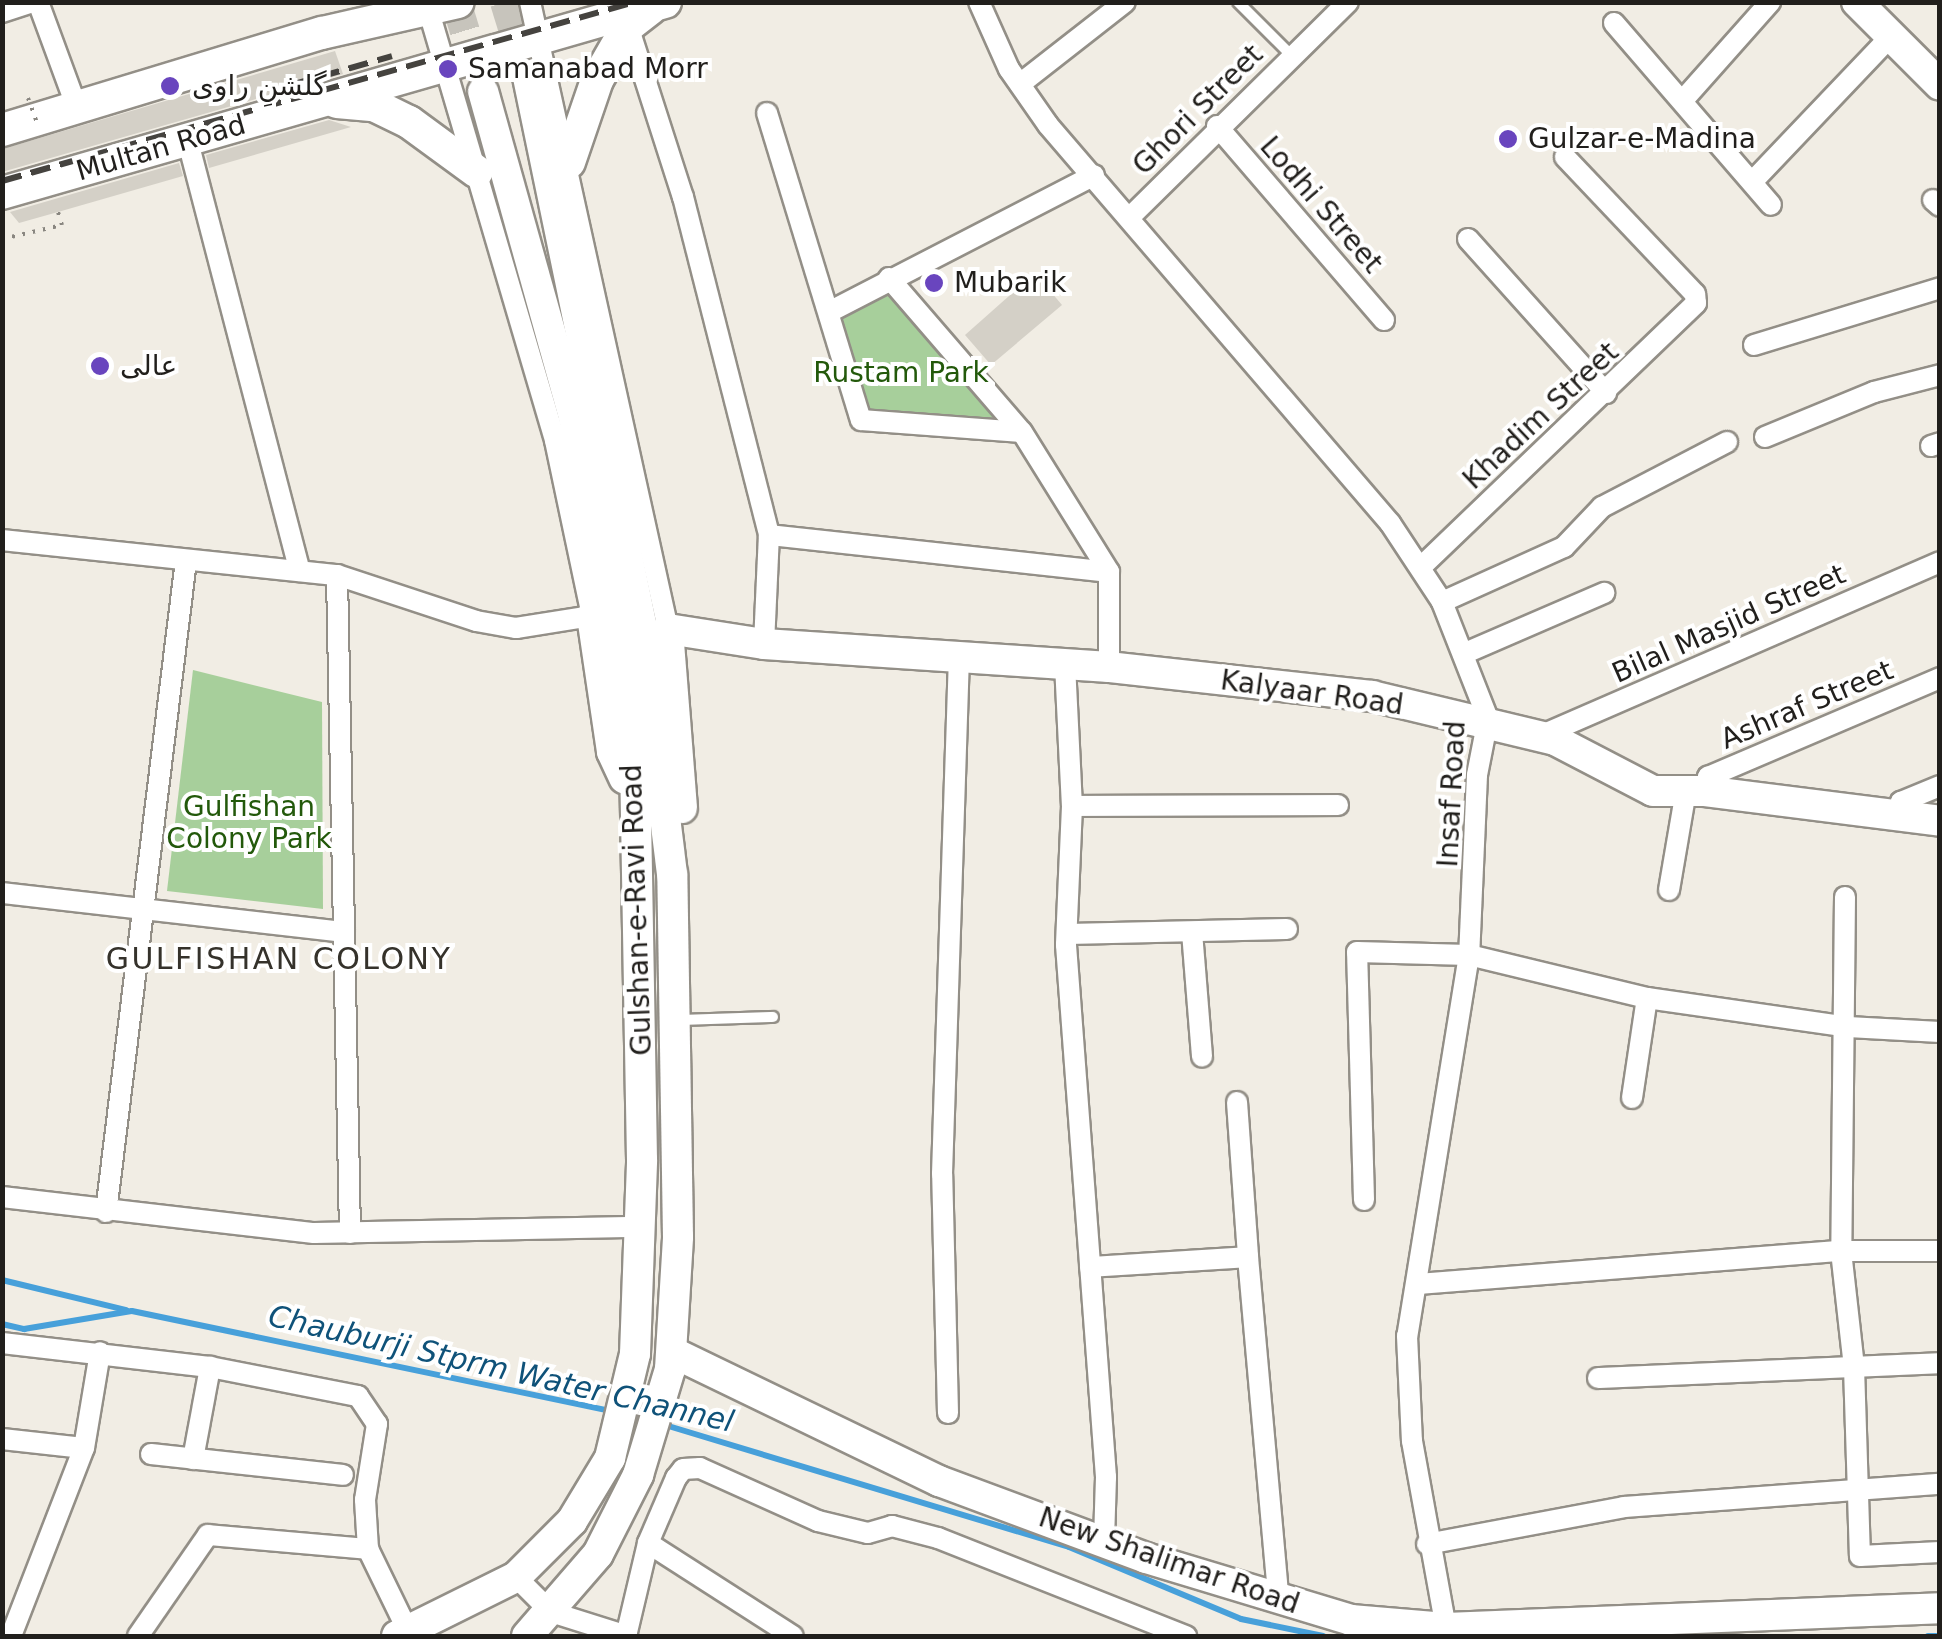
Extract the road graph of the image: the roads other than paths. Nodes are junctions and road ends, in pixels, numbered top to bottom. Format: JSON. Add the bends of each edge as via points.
{"nodes":[{"id":1,"x":35,"y":2,"type":"edge"},
{"id":2,"x":339,"y":2,"type":"edge"},
{"id":3,"x":530,"y":2,"type":"edge"},
{"id":4,"x":979,"y":2,"type":"edge"},
{"id":5,"x":1125,"y":2,"type":"edge"},
{"id":6,"x":1238,"y":2,"type":"edge"},
{"id":7,"x":1348,"y":2,"type":"edge"},
{"id":8,"x":1770,"y":2,"type":"edge"},
{"id":9,"x":1857,"y":2,"type":"edge"},
{"id":10,"x":660,"y":4,"type":"edge"},
{"id":11,"x":437,"y":5,"type":"edge"},
{"id":12,"x":2,"y":12,"type":"edge"},
{"id":13,"x":1614,"y":23,"type":"dead end"},
{"id":14,"x":628,"y":26,"type":"junction"},
{"id":15,"x":322,"y":33,"type":"junction"},
{"id":16,"x":1890,"y":36,"type":"junction"},
{"id":17,"x":540,"y":38,"type":"junction"},
{"id":18,"x":1292,"y":56,"type":"junction"},
{"id":19,"x":444,"y":65,"type":"junction"},
{"id":20,"x":528,"y":77,"type":"tunnel mouth"},
{"id":21,"x":1020,"y":84,"type":"junction"},
{"id":22,"x":1940,"y":85,"type":"edge"},
{"id":23,"x":483,"y":91,"type":"tunnel mouth"},
{"id":24,"x":1684,"y":98,"type":"junction"},
{"id":25,"x":325,"y":101,"type":"junction"},
{"id":26,"x":77,"y":108,"type":"junction"},
{"id":27,"x":767,"y":113,"type":"dead end"},
{"id":28,"x":1218,"y":126,"type":"junction"},
{"id":29,"x":2,"y":130,"type":"edge"},
{"id":30,"x":188,"y":142,"type":"junction"},
{"id":31,"x":1565,"y":157,"type":"dead end"},
{"id":32,"x":569,"y":162,"type":"junction"},
{"id":33,"x":477,"y":172,"type":"junction"},
{"id":34,"x":1094,"y":175,"type":"junction"},
{"id":35,"x":1753,"y":181,"type":"junction"},
{"id":36,"x":2,"y":192,"type":"edge"},
{"id":37,"x":1770,"y":205,"type":"dead end"},
{"id":38,"x":1130,"y":216,"type":"junction"},
{"id":39,"x":1468,"y":238,"type":"dead end"},
{"id":40,"x":889,"y":278,"type":"junction"},
{"id":41,"x":1940,"y":288,"type":"edge"},
{"id":42,"x":831,"y":311,"type":"junction"},
{"id":43,"x":1384,"y":320,"type":"dead end"},
{"id":44,"x":1754,"y":345,"type":"dead end"},
{"id":45,"x":1940,"y":375,"type":"edge"},
{"id":46,"x":1606,"y":393,"type":"junction"},
{"id":47,"x":1022,"y":432,"type":"junction"},
{"id":48,"x":1765,"y":437,"type":"dead end"},
{"id":49,"x":1726,"y":442,"type":"dead end"},
{"id":50,"x":768,"y":535,"type":"junction"},
{"id":51,"x":2,"y":540,"type":"edge"},
{"id":52,"x":186,"y":560,"type":"junction"},
{"id":53,"x":1940,"y":562,"type":"edge"},
{"id":54,"x":1421,"y":568,"type":"junction"},
{"id":55,"x":300,"y":571,"type":"junction"},
{"id":56,"x":1109,"y":572,"type":"junction"},
{"id":57,"x":337,"y":575,"type":"junction"},
{"id":58,"x":1604,"y":593,"type":"dead end"},
{"id":59,"x":1442,"y":602,"type":"junction"},
{"id":60,"x":592,"y":616,"type":"junction"},
{"id":61,"x":668,"y":629,"type":"junction"},
{"id":62,"x":764,"y":644,"type":"junction"},
{"id":63,"x":1462,"y":654,"type":"junction"},
{"id":64,"x":959,"y":656,"type":"junction"},
{"id":65,"x":1065,"y":664,"type":"junction"},
{"id":66,"x":1108,"y":667,"type":"junction"},
{"id":67,"x":1940,"y":678,"type":"edge"},
{"id":68,"x":1488,"y":720,"type":"junction"},
{"id":69,"x":1540,"y":736,"type":"junction"},
{"id":70,"x":1940,"y":786,"type":"edge"},
{"id":71,"x":1695,"y":791,"type":"junction"},
{"id":72,"x":1338,"y":805,"type":"dead end"},
{"id":73,"x":1072,"y":806,"type":"junction"},
{"id":74,"x":637,"y":808,"type":"junction"},
{"id":75,"x":1896,"y":819,"type":"junction"},
{"id":76,"x":1940,"y":821,"type":"edge"},
{"id":77,"x":672,"y":874,"type":"junction"},
{"id":78,"x":1669,"y":890,"type":"dead end"},
{"id":79,"x":2,"y":894,"type":"edge"},
{"id":80,"x":1845,"y":898,"type":"dead end"},
{"id":81,"x":142,"y":908,"type":"junction"},
{"id":82,"x":1286,"y":929,"type":"dead end"},
{"id":83,"x":344,"y":932,"type":"junction"},
{"id":84,"x":1192,"y":932,"type":"junction"},
{"id":85,"x":1067,"y":934,"type":"junction"},
{"id":86,"x":1469,"y":955,"type":"junction"},
{"id":87,"x":1647,"y":998,"type":"junction"},
{"id":88,"x":773,"y":1017,"type":"dead end"},
{"id":89,"x":677,"y":1020,"type":"junction"},
{"id":90,"x":1848,"y":1027,"type":"junction"},
{"id":91,"x":1940,"y":1032,"type":"edge"},
{"id":92,"x":1202,"y":1057,"type":"dead end"},
{"id":93,"x":1632,"y":1098,"type":"dead end"},
{"id":94,"x":1237,"y":1102,"type":"dead end"},
{"id":95,"x":642,"y":1181,"type":"junction"},
{"id":96,"x":677,"y":1182,"type":"junction"},
{"id":97,"x":2,"y":1197,"type":"edge"},
{"id":98,"x":1364,"y":1200,"type":"dead end"},
{"id":99,"x":106,"y":1212,"type":"junction"},
{"id":100,"x":641,"y":1227,"type":"junction"},
{"id":101,"x":350,"y":1233,"type":"junction"},
{"id":102,"x":1940,"y":1250,"type":"edge"},
{"id":103,"x":1841,"y":1252,"type":"junction"},
{"id":104,"x":1248,"y":1257,"type":"junction"},
{"id":105,"x":1090,"y":1267,"type":"junction"},
{"id":106,"x":1418,"y":1284,"type":"junction"},
{"id":107,"x":2,"y":1343,"type":"edge"},
{"id":108,"x":100,"y":1352,"type":"junction"},
{"id":109,"x":671,"y":1361,"type":"junction"},
{"id":110,"x":1940,"y":1362,"type":"edge"},
{"id":111,"x":210,"y":1367,"type":"junction"},
{"id":112,"x":1854,"y":1367,"type":"junction"},
{"id":113,"x":1598,"y":1378,"type":"dead end"},
{"id":114,"x":948,"y":1414,"type":"dead end"},
{"id":115,"x":2,"y":1439,"type":"edge"},
{"id":116,"x":84,"y":1448,"type":"junction"},
{"id":117,"x":151,"y":1454,"type":"dead end"},
{"id":118,"x":193,"y":1460,"type":"junction"},
{"id":119,"x":343,"y":1475,"type":"dead end"},
{"id":120,"x":1940,"y":1484,"type":"edge"},
{"id":121,"x":1856,"y":1489,"type":"junction"},
{"id":122,"x":1104,"y":1540,"type":"junction"},
{"id":123,"x":648,"y":1543,"type":"junction"},
{"id":124,"x":1427,"y":1544,"type":"junction"},
{"id":125,"x":368,"y":1549,"type":"junction"},
{"id":126,"x":1940,"y":1552,"type":"edge"},
{"id":127,"x":516,"y":1577,"type":"junction"},
{"id":128,"x":1279,"y":1601,"type":"junction"},
{"id":129,"x":1940,"y":1608,"type":"edge"},
{"id":130,"x":551,"y":1612,"type":"junction"},
{"id":131,"x":1446,"y":1628,"type":"junction"},
{"id":132,"x":402,"y":1634,"type":"edge"},
{"id":133,"x":627,"y":1634,"type":"edge"},
{"id":134,"x":11,"y":1636,"type":"edge"},
{"id":135,"x":138,"y":1636,"type":"edge"},
{"id":136,"x":527,"y":1636,"type":"edge"},
{"id":137,"x":793,"y":1636,"type":"edge"},
{"id":138,"x":1186,"y":1636,"type":"edge"}],
"edges":[{"from":1,"to":12,"type":"street"},
{"from":1,"to":26,"type":"street"},
{"from":2,"to":15,"type":"main road"},
{"from":3,"to":17,"type":"street"},
{"from":4,"to":21,"type":"street","name":"Insaf Road"},
{"from":5,"to":21,"type":"street"},
{"from":6,"to":18,"type":"lane"},
{"from":7,"to":18,"type":"street","name":"Ghori Street"},
{"from":8,"to":24,"type":"street"},
{"from":9,"to":16,"type":"main road"},
{"from":10,"to":14,"type":"main road"},
{"from":10,"to":17,"type":"main road","name":"Multan Road"},
{"from":11,"to":15,"type":"main road"},
{"from":11,"to":19,"type":"street"},
{"from":13,"to":24,"type":"street"},
{"from":14,"to":32,"type":"main road","via":[[584,112]]},
{"from":14,"to":50,"type":"street","via":[[683,197]]},
{"from":15,"to":26,"type":"main road"},
{"from":16,"to":22,"type":"main road"},
{"from":16,"to":35,"type":"street"},
{"from":17,"to":19,"type":"main road","name":"Multan Road"},
{"from":17,"to":32,"type":"street"},
{"from":18,"to":28,"type":"street","name":"Ghori Street"},
{"from":19,"to":25,"type":"main road","name":"Multan Road"},
{"from":19,"to":33,"type":"street"},
{"from":20,"to":77,"type":"main road","name":"Gulshan-e-Ravi Road","via":[[642,628]]},
{"from":21,"to":34,"type":"street","name":"Insaf Road"},
{"from":23,"to":74,"type":"main road","name":"Gulshan-e-Ravi Road","via":[[574,417],[618,630]]},
{"from":24,"to":35,"type":"street"},
{"from":25,"to":30,"type":"main road","name":"Multan Road"},
{"from":25,"to":33,"type":"main road","via":[[374,105]]},
{"from":26,"to":29,"type":"main road"},
{"from":27,"to":42,"type":"street"},
{"from":28,"to":38,"type":"street","name":"Ghori Street"},
{"from":28,"to":43,"type":"street","name":"Lodhi Street"},
{"from":30,"to":36,"type":"main road","name":"Multan Road"},
{"from":30,"to":55,"type":"street"},
{"from":31,"to":46,"type":"street","name":"Khadim Street","via":[[1695,294],[1696,303]]},
{"from":32,"to":61,"type":"street"},
{"from":33,"to":60,"type":"street","via":[[555,440]]},
{"from":34,"to":38,"type":"street","name":"Insaf Road"},
{"from":34,"to":40,"type":"street"},
{"from":35,"to":37,"type":"street"},
{"from":38,"to":54,"type":"street","name":"Insaf Road"},
{"from":39,"to":46,"type":"street"},
{"from":40,"to":42,"type":"street"},
{"from":40,"to":47,"type":"street"},
{"from":41,"to":44,"type":"street"},
{"from":42,"to":47,"type":"street","via":[[861,420]]},
{"from":45,"to":48,"type":"street","via":[[1874,392]]},
{"from":46,"to":54,"type":"street","name":"Khadim Street"},
{"from":47,"to":56,"type":"street"},
{"from":49,"to":59,"type":"street","via":[[1602,507],[1564,547]]},
{"from":50,"to":56,"type":"street"},
{"from":50,"to":62,"type":"street"},
{"from":51,"to":52,"type":"street"},
{"from":52,"to":55,"type":"street"},
{"from":52,"to":81,"type":"street"},
{"from":53,"to":69,"type":"street","name":"Bilal Masjid Street"},
{"from":54,"to":59,"type":"street","name":"Insaf Road"},
{"from":55,"to":57,"type":"street"},
{"from":56,"to":66,"type":"street"},
{"from":57,"to":60,"type":"street","via":[[516,628]]},
{"from":57,"to":83,"type":"street"},
{"from":58,"to":63,"type":"street"},
{"from":59,"to":63,"type":"street","name":"Insaf Road"},
{"from":60,"to":74,"type":"main road","via":[[612,752]]},
{"from":61,"to":62,"type":"main road","name":"Kalyaar Road"},
{"from":61,"to":77,"type":"main road","via":[[683,832]]},
{"from":62,"to":64,"type":"main road","name":"Kalyaar Road"},
{"from":63,"to":68,"type":"street","name":"Insaf Road"},
{"from":64,"to":65,"type":"main road","name":"Kalyaar Road"},
{"from":64,"to":114,"type":"street","via":[[942,1174]]},
{"from":65,"to":66,"type":"main road","name":"Kalyaar Road"},
{"from":65,"to":73,"type":"street"},
{"from":66,"to":68,"type":"main road","name":"Kalyaar Road","via":[[1372,696]]},
{"from":67,"to":71,"type":"street","name":"Ashraf Street","via":[[1708,777]]},
{"from":68,"to":69,"type":"main road","name":"Kalyaar Road"},
{"from":68,"to":86,"type":"street","name":"Insaf Road","via":[[1477,775]]},
{"from":69,"to":71,"type":"main road","name":"Kalyaar Road","via":[[1654,791]]},
{"from":70,"to":75,"type":"street","via":[[1901,802]]},
{"from":71,"to":75,"type":"main road","name":"Kalyaar Road"},
{"from":71,"to":78,"type":"street"},
{"from":72,"to":73,"type":"street"},
{"from":73,"to":85,"type":"street"},
{"from":74,"to":95,"type":"main road","name":"Gulshan-e-Ravi Road"},
{"from":75,"to":76,"type":"main road","name":"Kalyaar Road"},
{"from":77,"to":89,"type":"main road","name":"Gulshan-e-Ravi Road"},
{"from":79,"to":81,"type":"street"},
{"from":80,"to":90,"type":"street"},
{"from":81,"to":83,"type":"street"},
{"from":81,"to":99,"type":"street"},
{"from":82,"to":84,"type":"street"},
{"from":83,"to":101,"type":"street"},
{"from":84,"to":85,"type":"street"},
{"from":84,"to":92,"type":"street"},
{"from":85,"to":105,"type":"street"},
{"from":86,"to":87,"type":"street"},
{"from":86,"to":98,"type":"street","via":[[1358,952]]},
{"from":86,"to":106,"type":"street","name":"Insaf Road"},
{"from":87,"to":90,"type":"street"},
{"from":87,"to":93,"type":"street"},
{"from":88,"to":89,"type":"lane"},
{"from":89,"to":96,"type":"main road","name":"Gulshan-e-Ravi Road"},
{"from":90,"to":91,"type":"street"},
{"from":90,"to":103,"type":"street"},
{"from":94,"to":104,"type":"street"},
{"from":95,"to":96,"type":"main road"},
{"from":95,"to":100,"type":"main road","name":"Gulshan-e-Ravi Road"},
{"from":96,"to":109,"type":"main road","name":"Gulshan-e-Ravi Road"},
{"from":97,"to":99,"type":"street"},
{"from":99,"to":101,"type":"street"},
{"from":100,"to":101,"type":"street"},
{"from":100,"to":127,"type":"main road","name":"Gulshan-e-Ravi Road","via":[[635,1354],[614,1440],[588,1501]]},
{"from":102,"to":103,"type":"street"},
{"from":103,"to":106,"type":"street"},
{"from":103,"to":112,"type":"street"},
{"from":104,"to":105,"type":"street"},
{"from":104,"to":128,"type":"street"},
{"from":105,"to":122,"type":"street"},
{"from":106,"to":124,"type":"street","name":"Insaf Road","via":[[1407,1336]]},
{"from":107,"to":108,"type":"street"},
{"from":108,"to":111,"type":"street"},
{"from":108,"to":116,"type":"street"},
{"from":109,"to":122,"type":"main road","name":"New Shalimar Road","via":[[939,1480]]},
{"from":109,"to":130,"type":"main road","name":"Gulshan-e-Ravi Road","via":[[648,1450],[611,1533]]},
{"from":110,"to":112,"type":"street"},
{"from":111,"to":118,"type":"street"},
{"from":111,"to":125,"type":"street","via":[[358,1396],[368,1404],[377,1424],[364,1500]]},
{"from":112,"to":113,"type":"street"},
{"from":112,"to":121,"type":"street"},
{"from":115,"to":116,"type":"street"},
{"from":116,"to":134,"type":"street"},
{"from":117,"to":118,"type":"street"},
{"from":118,"to":119,"type":"street"},
{"from":120,"to":121,"type":"street"},
{"from":121,"to":124,"type":"street","via":[[1624,1508]]},
{"from":121,"to":126,"type":"street","via":[[1860,1556]]},
{"from":122,"to":128,"type":"main road","name":"New Shalimar Road"},
{"from":123,"to":133,"type":"street"},
{"from":123,"to":137,"type":"street"},
{"from":123,"to":138,"type":"street","via":[[676,1478],[683,1469],[700,1468],[818,1521],[868,1533],[892,1526],[938,1538]]},
{"from":124,"to":131,"type":"street","name":"Insaf Road"},
{"from":125,"to":132,"type":"street"},
{"from":125,"to":135,"type":"street","via":[[208,1535]]},
{"from":127,"to":130,"type":"street"},
{"from":127,"to":132,"type":"main road","name":"Gulshan-e-Ravi Road"},
{"from":128,"to":131,"type":"main road","name":"New Shalimar Road","via":[[1351,1620]]},
{"from":129,"to":131,"type":"main road","name":"New Shalimar Road"},
{"from":130,"to":133,"type":"street"},
{"from":130,"to":136,"type":"main road","name":"Gulshan-e-Ravi Road"}]}
